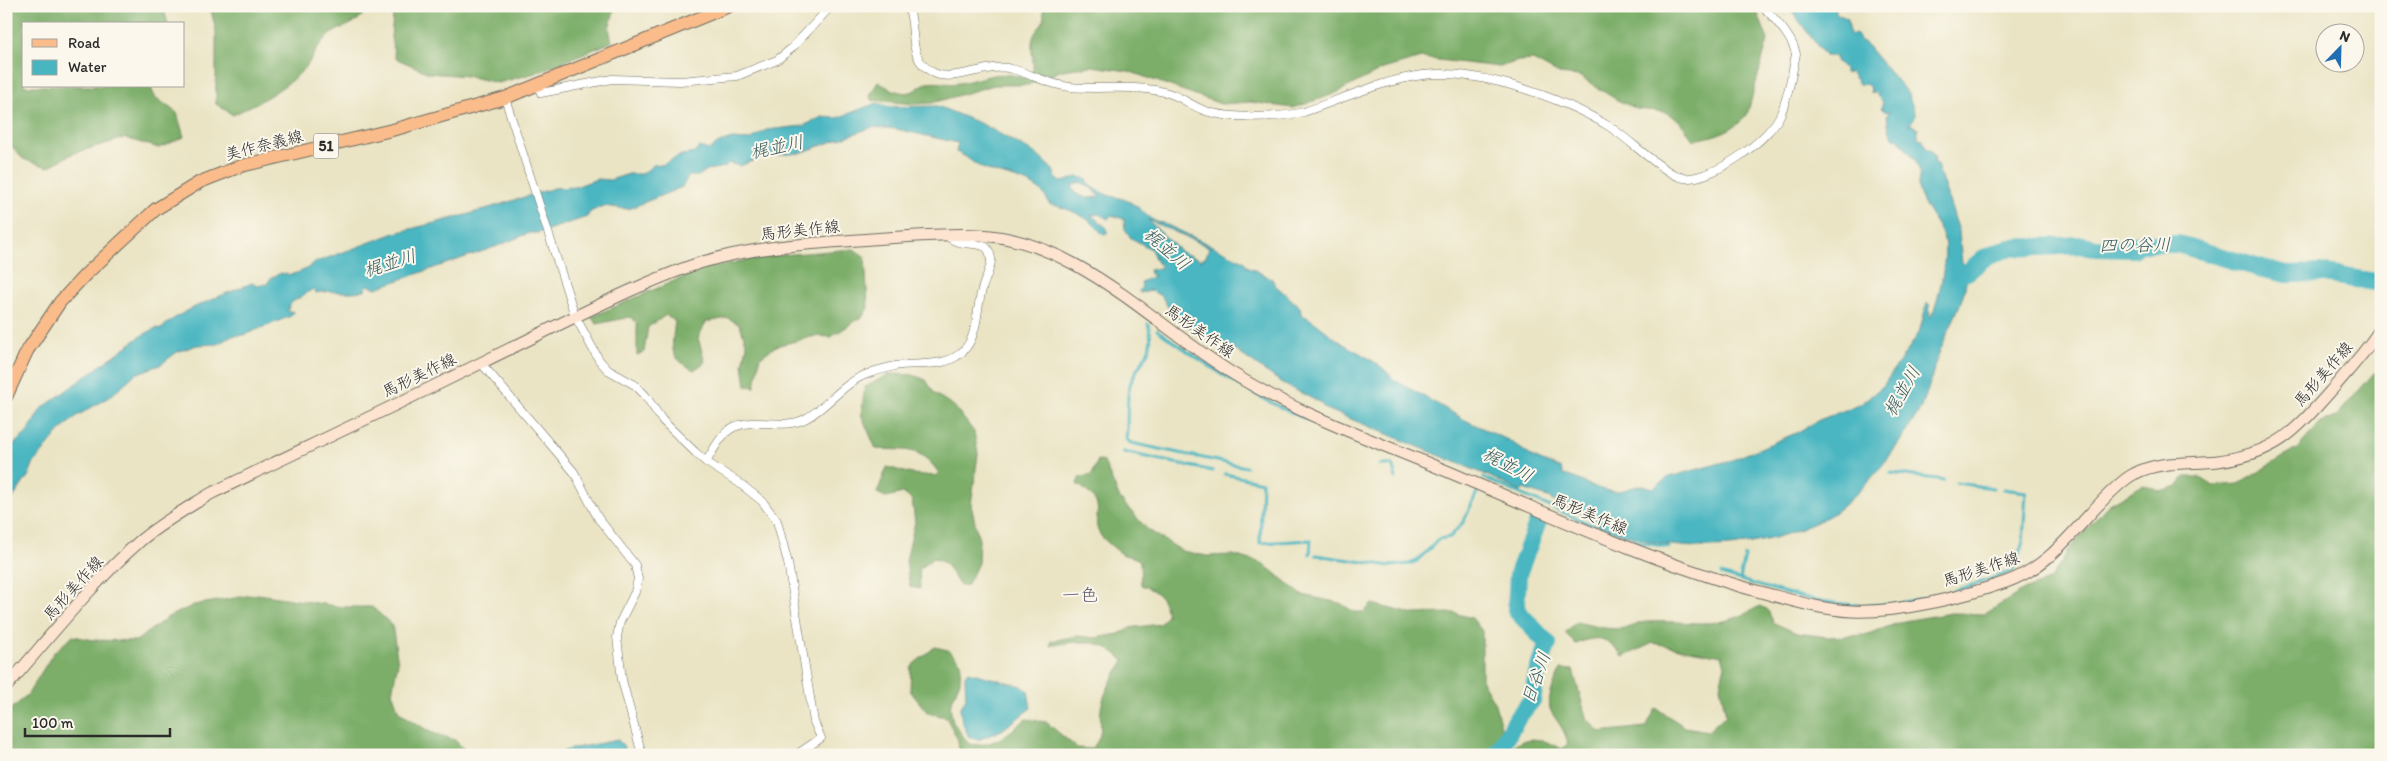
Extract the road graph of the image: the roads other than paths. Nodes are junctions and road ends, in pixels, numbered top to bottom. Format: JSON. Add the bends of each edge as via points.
{"nodes":[{"id":1,"x":729,"y":6,"type":"edge"},
{"id":2,"x":831,"y":6,"type":"edge"},
{"id":3,"x":908,"y":6,"type":"edge"},
{"id":4,"x":1763,"y":6,"type":"edge"},
{"id":5,"x":538,"y":84,"type":"junction"},
{"id":6,"x":505,"y":98,"type":"junction"},
{"id":7,"x":946,"y":235,"type":"junction"},
{"id":8,"x":575,"y":316,"type":"junction"},
{"id":9,"x":2381,"y":328,"type":"edge"},
{"id":10,"x":481,"y":363,"type":"junction"},
{"id":11,"x":6,"y":398,"type":"edge"},
{"id":12,"x":706,"y":462,"type":"junction"},
{"id":13,"x":6,"y":687,"type":"edge"},
{"id":14,"x":642,"y":755,"type":"edge"},
{"id":15,"x":796,"y":755,"type":"edge"}],
"edges":[{"from":1,"to":5,"type":"main road","name":"美作奈義線","number":"51"},
{"from":2,"to":5,"type":"street","via":[[777,60],[737,76],[680,81],[612,79],[541,93]]},
{"from":3,"to":4,"type":"street","via":[[914,52],[935,74],[947,76],[1011,68],[1054,85],[1150,90],[1169,93],[1218,114],[1274,116],[1304,112],[1402,78],[1446,74],[1515,87],[1573,106],[1620,134],[1673,175],[1692,178],[1716,169],[1750,149],[1782,113],[1796,54],[1787,34]]},
{"from":5,"to":6,"type":"main road","name":"美作奈義線","number":"51"},
{"from":6,"to":8,"type":"street"},
{"from":6,"to":11,"type":"main road","name":"美作奈義線","number":"51","via":[[396,129],[241,166],[177,195],[133,229],[60,302],[27,351]]},
{"from":7,"to":8,"type":"main road","name":"馬形美作線","via":[[808,244],[746,252],[701,262]]},
{"from":7,"to":9,"type":"main road","name":"馬形美作線","via":[[980,234],[1007,238],[1059,255],[1205,356],[1267,393],[1643,554],[1739,586],[1825,608],[1852,611],[1909,607],[2006,582],[2051,557],[2096,507],[2132,475],[2159,466],[2235,458],[2264,450],[2283,440],[2311,413]]},
{"from":7,"to":12,"type":"street","via":[[958,244],[986,247],[991,258],[969,344],[962,352],[942,362],[896,366],[867,374],[793,424],[753,422],[733,427]]},
{"from":8,"to":10,"type":"main road","name":"馬形美作線"},
{"from":8,"to":12,"type":"street","via":[[599,360],[608,370],[635,385],[662,420]]},
{"from":10,"to":13,"type":"main road","name":"馬形美作線","via":[[210,494],[176,515],[141,540],[112,568]]},
{"from":10,"to":14,"type":"street","via":[[574,472],[598,518],[635,566],[638,579],[635,592],[620,622],[617,637],[622,680]]},
{"from":12,"to":15,"type":"street","via":[[724,471],[762,501],[781,530],[814,722],[821,738]]}]}
